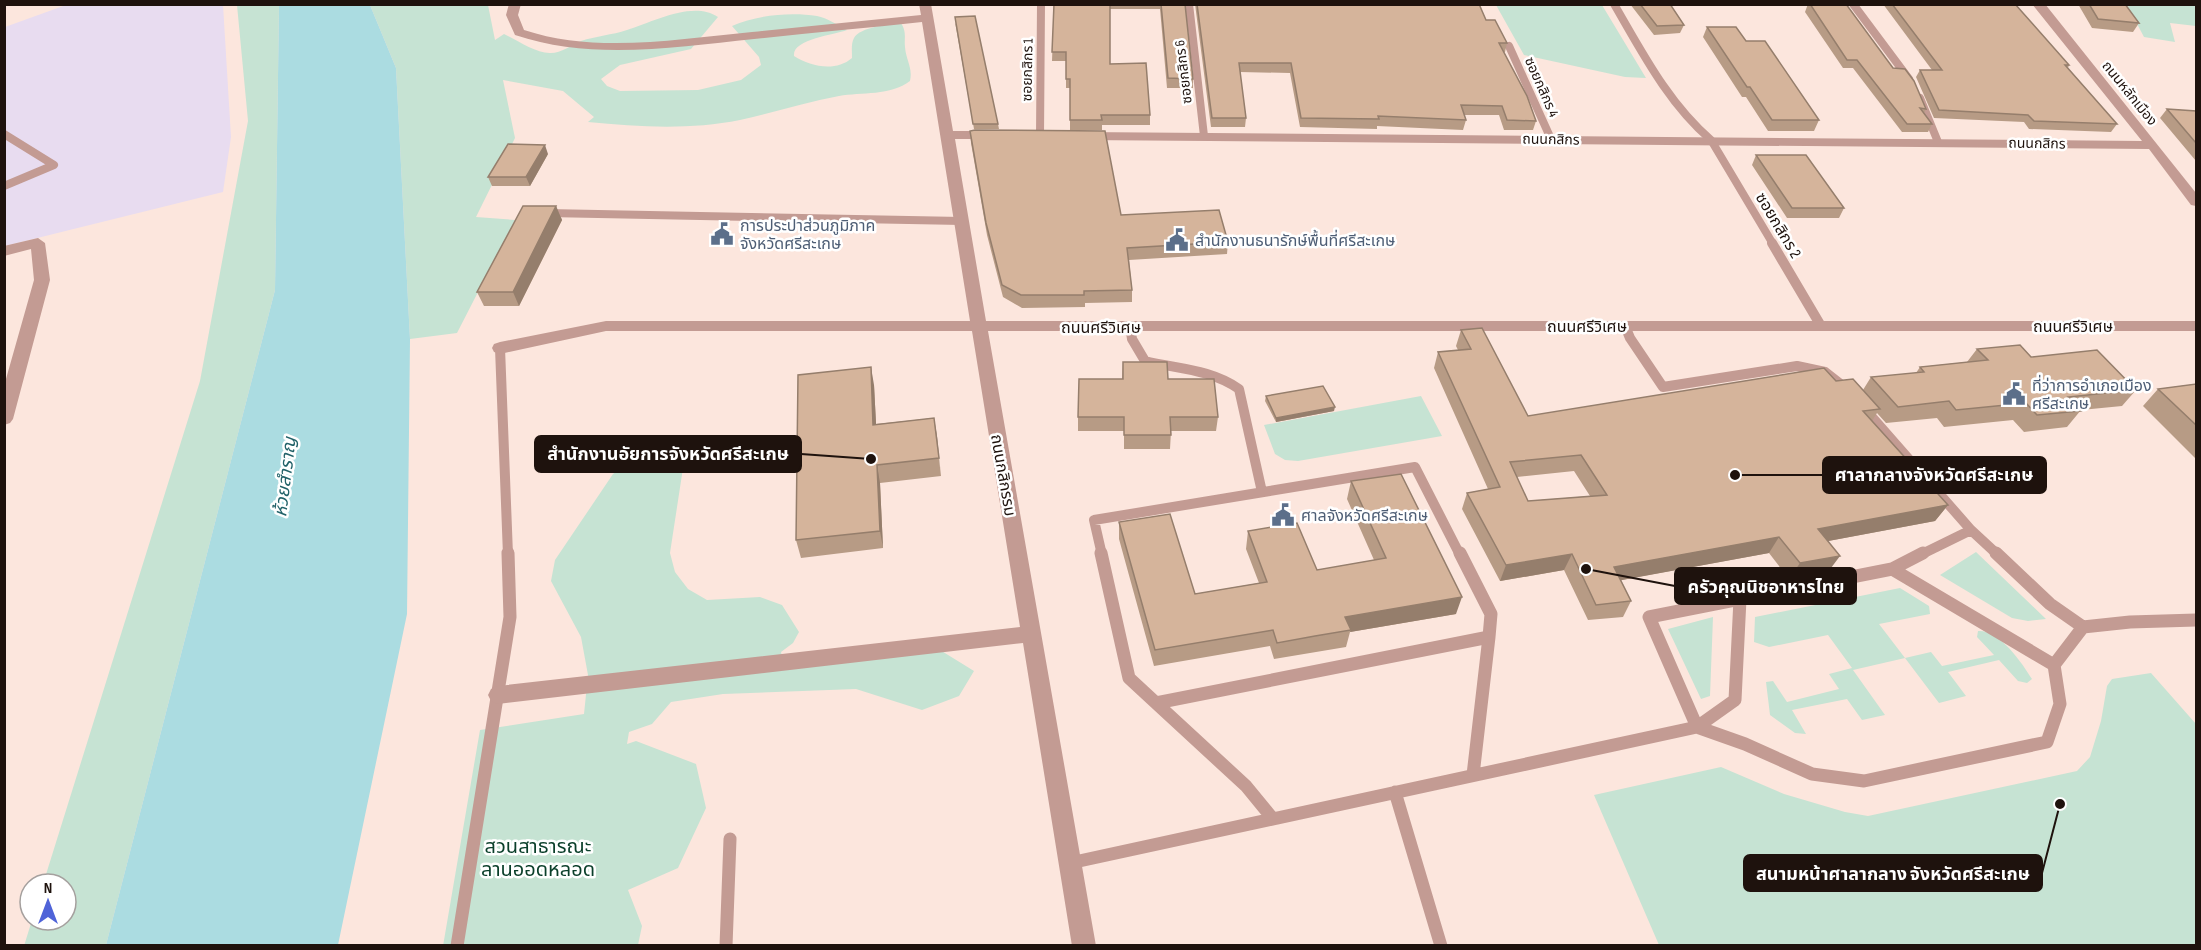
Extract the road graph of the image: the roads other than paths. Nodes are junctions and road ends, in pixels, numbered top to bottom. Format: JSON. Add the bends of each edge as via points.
{"nodes":[{"id":1,"x":515,"y":4,"type":"edge"},
{"id":2,"x":1041,"y":4,"type":"edge"},
{"id":3,"x":1189,"y":4,"type":"edge"},
{"id":4,"x":1614,"y":4,"type":"edge"},
{"id":5,"x":1853,"y":4,"type":"edge"},
{"id":6,"x":2038,"y":4,"type":"edge"},
{"id":7,"x":926,"y":11,"type":"edge"},
{"id":8,"x":1509,"y":46,"type":"dead end"},
{"id":9,"x":4,"y":134,"type":"edge"},
{"id":10,"x":948,"y":135,"type":"junction"},
{"id":11,"x":1005,"y":135,"type":"edge"},
{"id":12,"x":1046,"y":136,"type":"joint"},
{"id":13,"x":1204,"y":136,"type":"junction"},
{"id":14,"x":1551,"y":139,"type":"junction"},
{"id":15,"x":1711,"y":140,"type":"junction"},
{"id":16,"x":1938,"y":142,"type":"junction"},
{"id":17,"x":2153,"y":145,"type":"junction"},
{"id":18,"x":4,"y":186,"type":"edge"},
{"id":19,"x":2196,"y":202,"type":"edge"},
{"id":20,"x":540,"y":213,"type":"edge"},
{"id":21,"x":962,"y":221,"type":"junction"},
{"id":22,"x":4,"y":251,"type":"edge"},
{"id":23,"x":1130,"y":326,"type":"junction"},
{"id":24,"x":1625,"y":326,"type":"junction"},
{"id":25,"x":1821,"y":326,"type":"junction"},
{"id":26,"x":2196,"y":326,"type":"edge"},
{"id":27,"x":978,"y":327,"type":"junction"},
{"id":28,"x":500,"y":348,"type":"joint"},
{"id":29,"x":4,"y":419,"type":"edge"},
{"id":30,"x":1262,"y":492,"type":"junction"},
{"id":31,"x":1971,"y":530,"type":"junction"},
{"id":32,"x":1892,"y":569,"type":"junction"},
{"id":33,"x":1740,"y":599,"type":"junction"},
{"id":34,"x":2196,"y":620,"type":"edge"},
{"id":35,"x":2083,"y":627,"type":"junction"},
{"id":36,"x":1032,"y":634,"type":"junction"},
{"id":37,"x":1489,"y":637,"type":"junction"},
{"id":38,"x":2054,"y":665,"type":"junction"},
{"id":39,"x":498,"y":695,"type":"junction"},
{"id":40,"x":1156,"y":703,"type":"junction"},
{"id":41,"x":1697,"y":727,"type":"junction"},
{"id":42,"x":1473,"y":775,"type":"junction"},
{"id":43,"x":1395,"y":792,"type":"junction"},
{"id":44,"x":1273,"y":819,"type":"junction"},
{"id":45,"x":730,"y":839,"type":"dead end"},
{"id":46,"x":1070,"y":863,"type":"junction"},
{"id":47,"x":458,"y":945,"type":"edge"},
{"id":48,"x":726,"y":945,"type":"edge"},
{"id":49,"x":1084,"y":945,"type":"edge"},
{"id":50,"x":1441,"y":945,"type":"edge"}],
"edges":[{"from":1,"to":7,"type":"street","via":[[512,15],[519,32],[533,39],[569,44],[654,44]]},
{"from":2,"to":12,"type":"lane","name":"ซอยกสิกร 1"},
{"from":3,"to":13,"type":"lane","name":"ซอยกสิกร 6"},
{"from":4,"to":15,"type":"lane","name":"ซอยกสิกร 2","via":[[1663,86]]},
{"from":5,"to":16,"type":"lane","via":[[1915,86]]},
{"from":6,"to":17,"type":"street","name":"ถนนหลักเมือง"},
{"from":7,"to":10,"type":"street","name":"ถนนกสิกรรม"},
{"from":8,"to":14,"type":"lane","name":"ซอยกสิกร 4"},
{"from":9,"to":18,"type":"lane","via":[[54,165]]},
{"from":10,"to":11,"type":"street"},
{"from":10,"to":21,"type":"street","name":"ถนนกสิกรรม"},
{"from":12,"to":13,"type":"street","name":"ถนนกสิกร"},
{"from":13,"to":14,"type":"street","name":"ถนนกสิกร"},
{"from":14,"to":15,"type":"street","name":"ถนนกสิกร"},
{"from":15,"to":16,"type":"street","name":"ถนนกสิกร"},
{"from":15,"to":25,"type":"lane","name":"ซอยกสิกร 2"},
{"from":16,"to":17,"type":"street","name":"ถนนกสิกร"},
{"from":17,"to":19,"type":"street","name":"ถนนหลักเมือง"},
{"from":20,"to":21,"type":"lane"},
{"from":21,"to":27,"type":"street","name":"ถนนกสิกรรม"},
{"from":22,"to":29,"type":"street","via":[[38,243],[42,280]]},
{"from":23,"to":24,"type":"street","name":"ถนนศรีวิเศษ"},
{"from":23,"to":27,"type":"street","name":"ถนนศรีวิเศษ"},
{"from":23,"to":30,"type":"lane","via":[[1144,361],[1205,371],[1239,389]]},
{"from":24,"to":25,"type":"street","name":"ถนนศรีวิเศษ"},
{"from":24,"to":31,"type":"lane","via":[[1663,387],[1797,366],[1815,367],[1834,376]]},
{"from":25,"to":26,"type":"street","name":"ถนนศรีวิเศษ"},
{"from":27,"to":28,"type":"street","name":"ถนนศรีวิเศษ","via":[[606,326]]},
{"from":27,"to":36,"type":"street","name":"ถนนกสิกรรม"},
{"from":28,"to":39,"type":"lane","via":[[510,617]]},
{"from":30,"to":37,"type":"lane","via":[[1416,466],[1491,614]]},
{"from":30,"to":40,"type":"lane","via":[[1094,520],[1129,678]]},
{"from":31,"to":32,"type":"lane"},
{"from":31,"to":35,"type":"lane","via":[[2050,604]]},
{"from":32,"to":33,"type":"lane"},
{"from":32,"to":38,"type":"lane"},
{"from":33,"to":41,"type":"lane","via":[[1735,700]]},
{"from":33,"to":41,"type":"lane","via":[[1649,617]]},
{"from":34,"to":35,"type":"lane"},
{"from":35,"to":38,"type":"lane"},
{"from":36,"to":39,"type":"street"},
{"from":36,"to":46,"type":"street","name":"ถนนกสิกรรม"},
{"from":37,"to":40,"type":"lane"},
{"from":37,"to":42,"type":"lane"},
{"from":38,"to":41,"type":"lane","via":[[2060,704],[2047,742],[1864,781],[1812,774]]},
{"from":39,"to":47,"type":"lane"},
{"from":40,"to":44,"type":"lane","via":[[1246,786]]},
{"from":41,"to":42,"type":"lane"},
{"from":42,"to":43,"type":"lane"},
{"from":43,"to":44,"type":"lane"},
{"from":43,"to":50,"type":"lane"},
{"from":44,"to":46,"type":"lane"},
{"from":45,"to":48,"type":"lane"},
{"from":46,"to":49,"type":"street","name":"ถนนกสิกรรม"}]}
